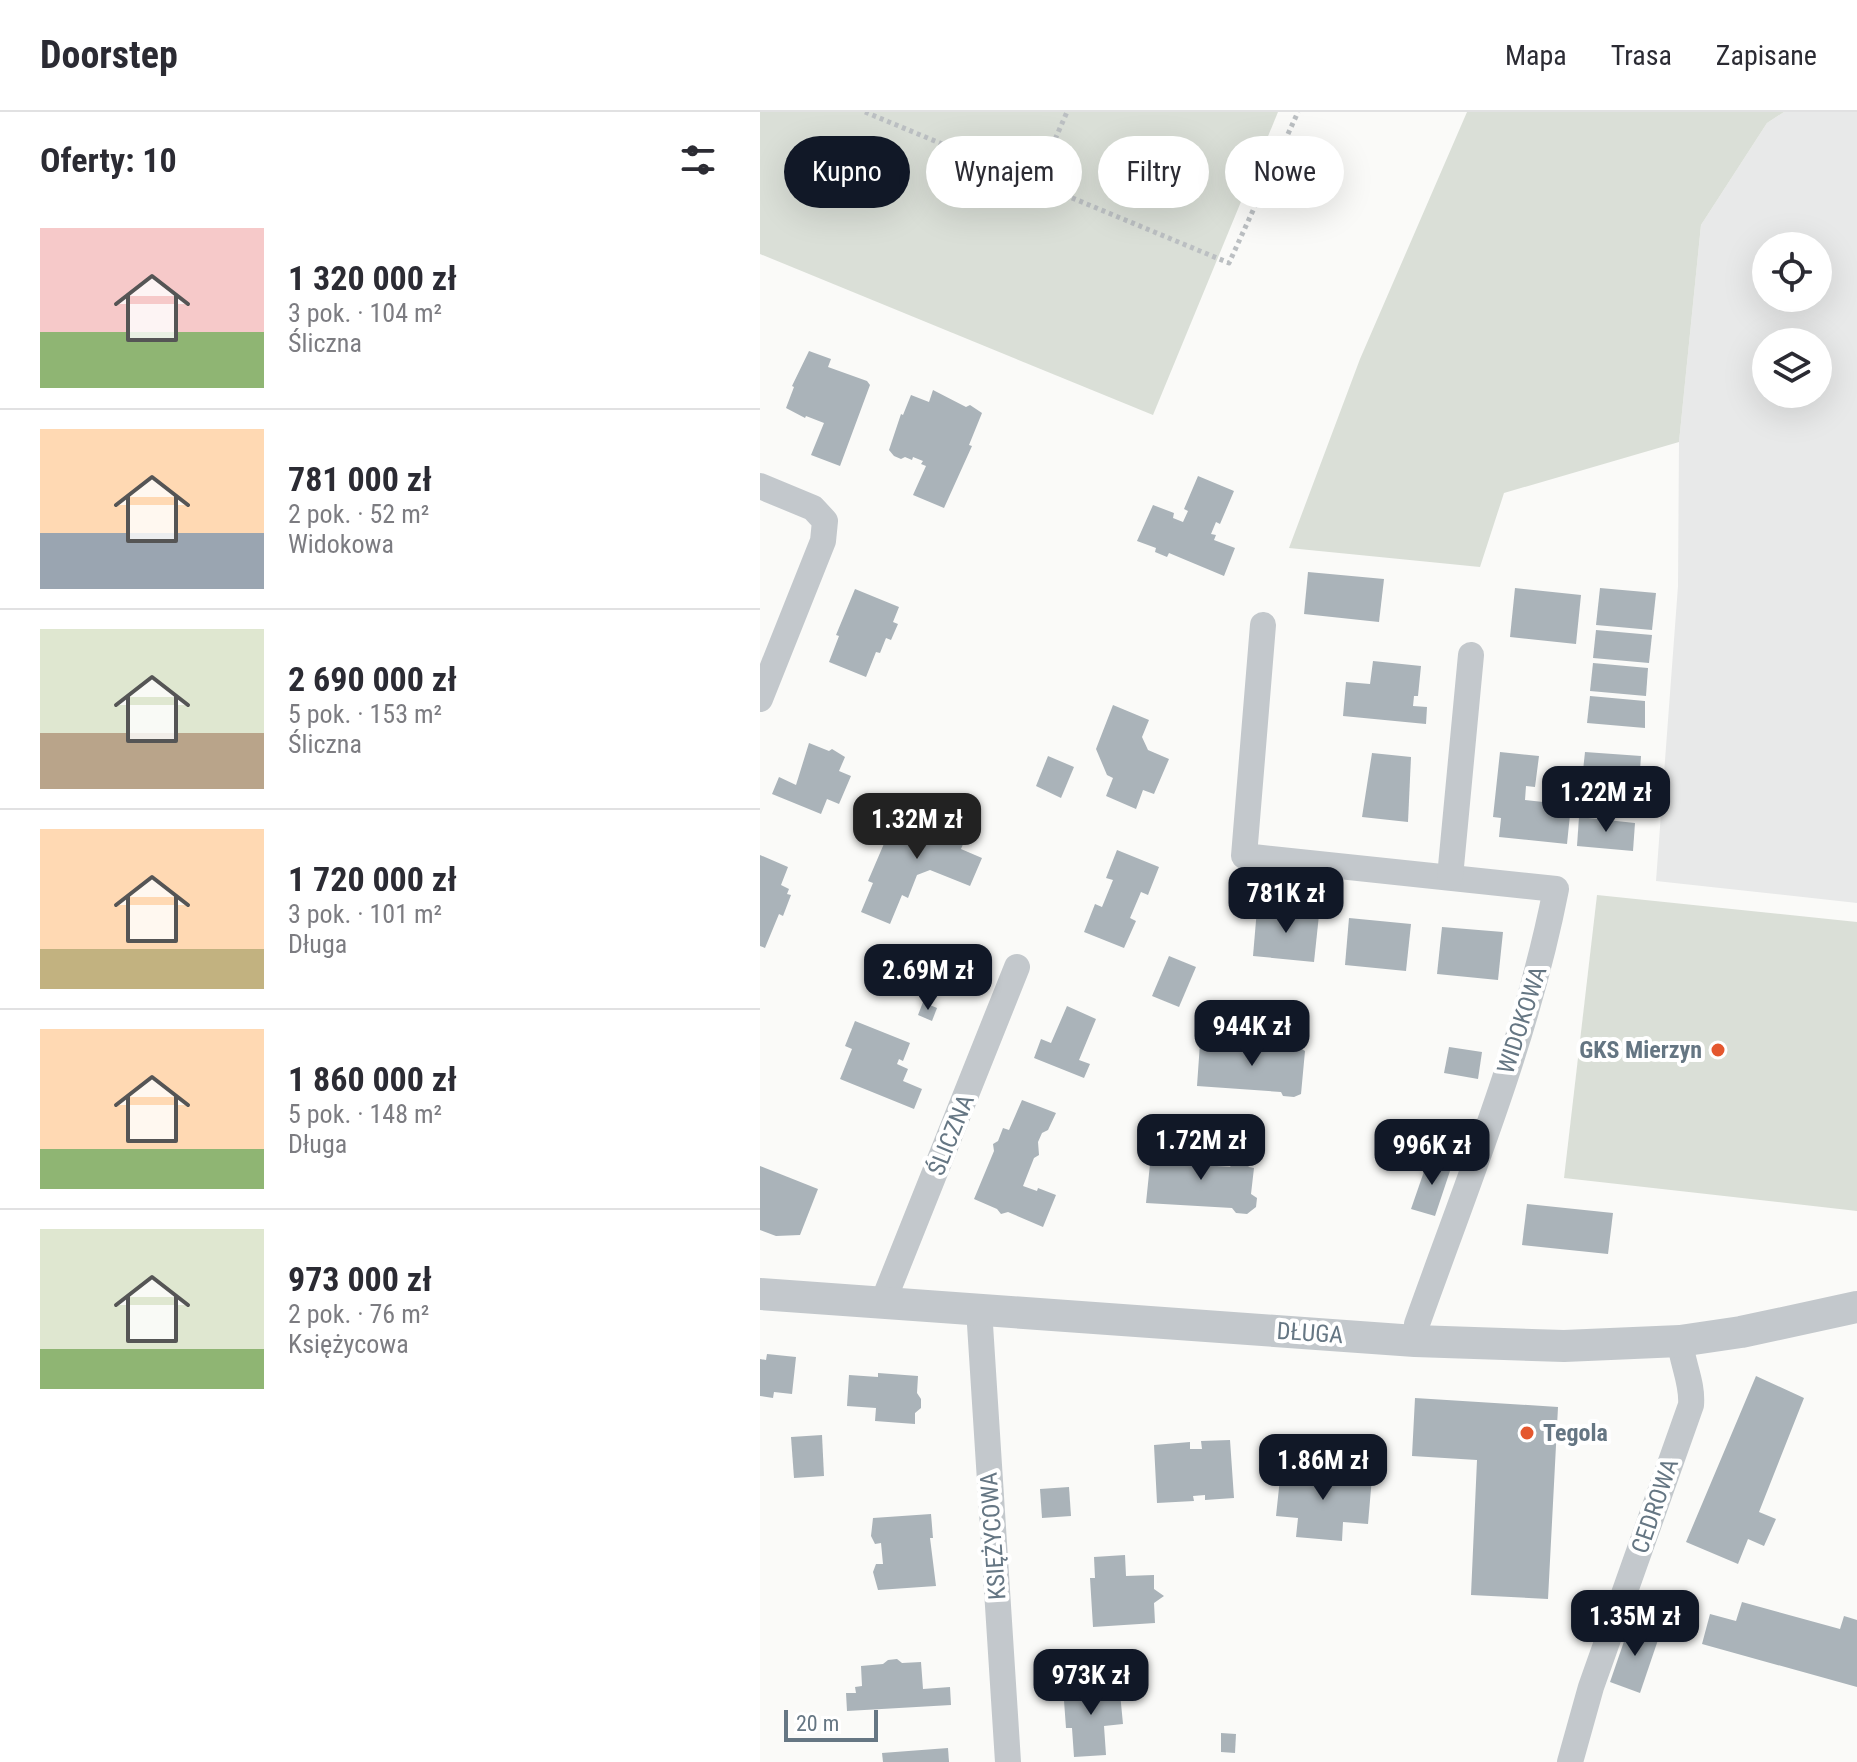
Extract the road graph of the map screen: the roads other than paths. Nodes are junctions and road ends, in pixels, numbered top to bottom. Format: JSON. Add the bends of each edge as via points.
{"nodes":[{"id":1,"x":760,"y":486,"type":"edge"},
{"id":2,"x":1263,"y":625,"type":"dead end"},
{"id":3,"x":1471,"y":655,"type":"dead end"},
{"id":4,"x":760,"y":699,"type":"edge"},
{"id":5,"x":1450,"y":877,"type":"junction"},
{"id":6,"x":1017,"y":967,"type":"dead end"},
{"id":7,"x":760,"y":1294,"type":"edge"},
{"id":8,"x":883,"y":1302,"type":"junction"},
{"id":9,"x":1857,"y":1307,"type":"edge"},
{"id":10,"x":979,"y":1309,"type":"junction"},
{"id":11,"x":1415,"y":1341,"type":"junction"},
{"id":12,"x":1680,"y":1341,"type":"junction"},
{"id":13,"x":1008,"y":1762,"type":"edge"},
{"id":14,"x":1570,"y":1762,"type":"edge"}],
"edges":[{"from":1,"to":4,"type":"street","via":[[813,508],[825,521],[823,541]]},
{"from":2,"to":5,"type":"street","name":"WIDOKOWA","via":[[1244,856]]},
{"from":3,"to":5,"type":"street"},
{"from":5,"to":11,"type":"street","name":"WIDOKOWA","via":[[1556,889],[1524,1020]]},
{"from":6,"to":8,"type":"street","name":"ŚLICZNA"},
{"from":7,"to":8,"type":"street","name":"DŁUGA"},
{"from":8,"to":10,"type":"street","name":"DŁUGA"},
{"from":9,"to":12,"type":"street","name":"DŁUGA"},
{"from":10,"to":11,"type":"street","name":"DŁUGA"},
{"from":10,"to":13,"type":"street","name":"KSIĘŻYCOWA"},
{"from":11,"to":12,"type":"street","name":"DŁUGA","via":[[1564,1346]]},
{"from":12,"to":14,"type":"street","name":"CEDROWA","via":[[1691,1405]]}]}
